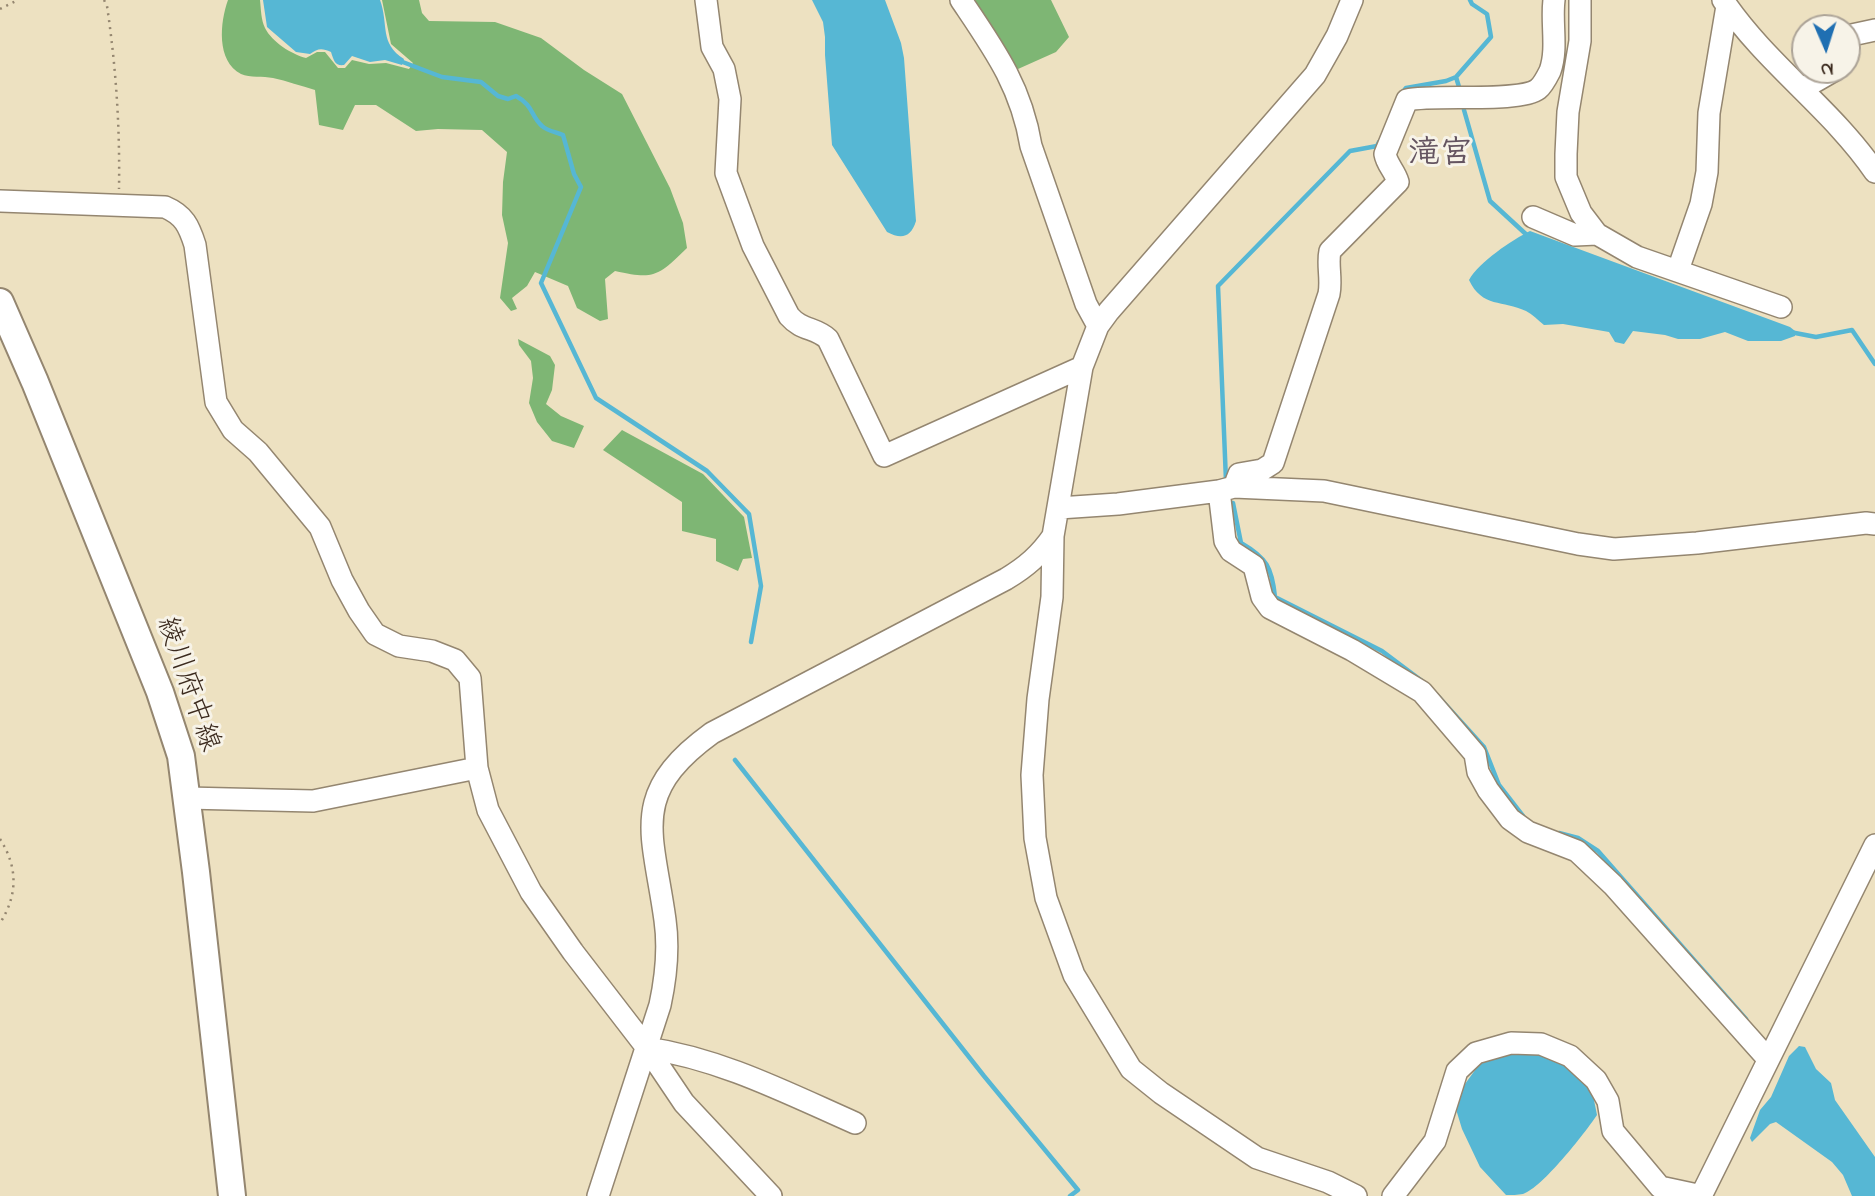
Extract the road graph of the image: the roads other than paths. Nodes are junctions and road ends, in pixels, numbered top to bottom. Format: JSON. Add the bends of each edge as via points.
{"nodes":[{"id":1,"x":706,"y":0,"type":"edge"},
{"id":2,"x":961,"y":0,"type":"edge"},
{"id":3,"x":1352,"y":0,"type":"edge"},
{"id":4,"x":1555,"y":0,"type":"edge"},
{"id":5,"x":1580,"y":0,"type":"edge"},
{"id":6,"x":1725,"y":3,"type":"edge"},
{"id":7,"x":1811,"y":84,"type":"edge"},
{"id":8,"x":1802,"y":89,"type":"junction"},
{"id":9,"x":1875,"y":172,"type":"edge"},
{"id":10,"x":0,"y":201,"type":"edge"},
{"id":11,"x":1532,"y":217,"type":"dead end"},
{"id":12,"x":1597,"y":234,"type":"junction"},
{"id":13,"x":1678,"y":270,"type":"junction"},
{"id":14,"x":0,"y":302,"type":"edge"},
{"id":15,"x":1781,"y":307,"type":"dead end"},
{"id":16,"x":1098,"y":326,"type":"junction"},
{"id":17,"x":1082,"y":367,"type":"junction"},
{"id":18,"x":1227,"y":489,"type":"junction"},
{"id":19,"x":1059,"y":508,"type":"junction"},
{"id":20,"x":1875,"y":524,"type":"edge"},
{"id":21,"x":1053,"y":536,"type":"junction"},
{"id":22,"x":477,"y":768,"type":"junction"},
{"id":23,"x":187,"y":798,"type":"junction"},
{"id":24,"x":1875,"y":845,"type":"edge"},
{"id":25,"x":647,"y":1048,"type":"junction"},
{"id":26,"x":1768,"y":1059,"type":"junction"},
{"id":27,"x":855,"y":1123,"type":"dead end"},
{"id":28,"x":232,"y":1196,"type":"edge"},
{"id":29,"x":598,"y":1196,"type":"edge"},
{"id":30,"x":771,"y":1196,"type":"edge"},
{"id":31,"x":1356,"y":1196,"type":"edge"},
{"id":32,"x":1393,"y":1196,"type":"edge"},
{"id":33,"x":1702,"y":1196,"type":"edge"}],
"edges":[{"from":1,"to":17,"type":"street","via":[[712,47],[724,69],[730,99],[726,173],[753,246],[789,316],[797,325],[828,339],[884,456]]},
{"from":2,"to":16,"type":"street","via":[[1012,83],[1086,304]]},
{"from":3,"to":16,"type":"street","via":[[1315,75]]},
{"from":4,"to":18,"type":"street","via":[[1554,54],[1550,72],[1538,89],[1523,94],[1407,100],[1385,154],[1398,182],[1330,251],[1329,294],[1273,463],[1239,474]]},
{"from":5,"to":12,"type":"street","via":[[1566,177],[1581,213]]},
{"from":6,"to":8,"type":"street","via":[[1758,46]]},
{"from":6,"to":13,"type":"street","via":[[1709,113],[1707,172]]},
{"from":7,"to":8,"type":"street"},
{"from":8,"to":9,"type":"street"},
{"from":10,"to":22,"type":"street","via":[[165,207],[189,225],[216,402],[233,430],[258,452],[320,527],[342,580],[375,634],[399,646],[455,660],[470,678]]},
{"from":11,"to":12,"type":"street","via":[[1575,234]]},
{"from":12,"to":13,"type":"street","via":[[1637,257]]},
{"from":13,"to":15,"type":"street"},
{"from":14,"to":23,"type":"main road","name":"綾川府中線","via":[[160,692],[181,756]]},
{"from":16,"to":17,"type":"street"},
{"from":17,"to":19,"type":"street"},
{"from":18,"to":19,"type":"street"},
{"from":18,"to":20,"type":"street","via":[[1324,491],[1614,549]]},
{"from":18,"to":26,"type":"street","via":[[1225,541],[1231,551],[1254,566],[1262,597],[1270,608],[1422,692],[1475,754],[1478,772],[1510,819],[1528,832],[1577,851],[1613,885]]},
{"from":19,"to":21,"type":"street"},
{"from":21,"to":25,"type":"street","via":[[1025,568],[712,733],[674,764],[652,816],[667,960]]},
{"from":21,"to":31,"type":"street","via":[[1052,597],[1038,699],[1032,806],[1046,898],[1073,975],[1132,1069],[1161,1093],[1257,1158]]},
{"from":22,"to":23,"type":"street","via":[[313,801]]},
{"from":22,"to":25,"type":"street","via":[[488,810],[531,892]]},
{"from":23,"to":28,"type":"main road","name":"綾川府中線"},
{"from":24,"to":26,"type":"street"},
{"from":25,"to":27,"type":"street","via":[[729,1067]]},
{"from":25,"to":29,"type":"street"},
{"from":25,"to":30,"type":"street","via":[[684,1103]]},
{"from":26,"to":33,"type":"street"},
{"from":32,"to":33,"type":"street","via":[[1435,1141],[1457,1071],[1476,1054],[1511,1043],[1541,1044],[1570,1056],[1596,1080],[1608,1101],[1613,1131],[1660,1187]]}]}
